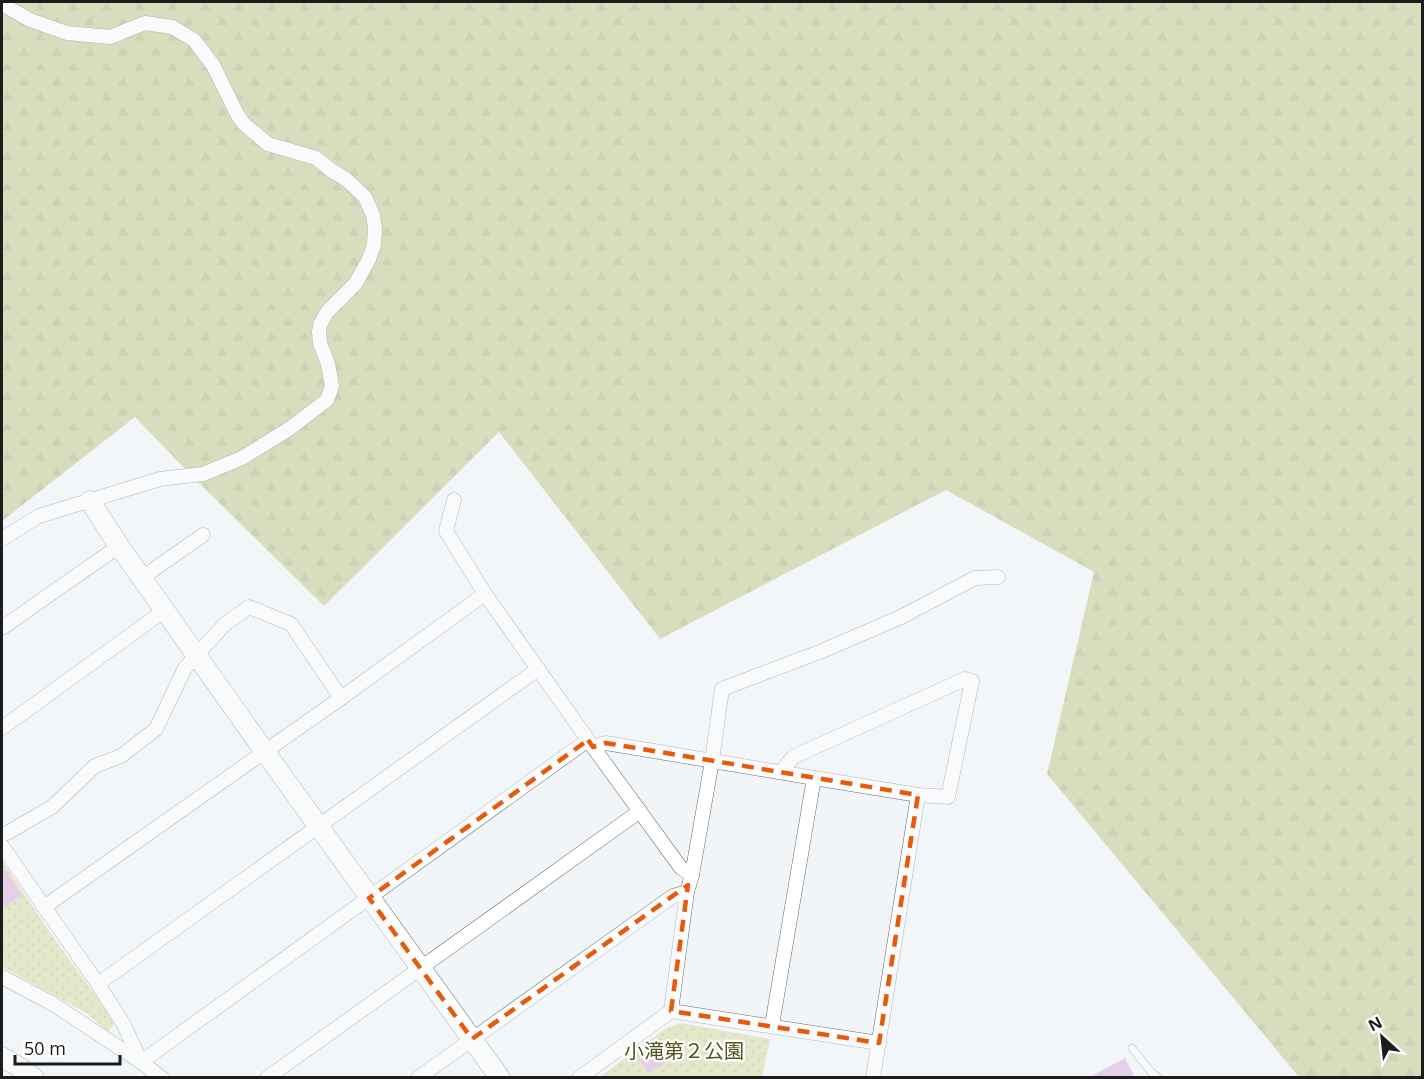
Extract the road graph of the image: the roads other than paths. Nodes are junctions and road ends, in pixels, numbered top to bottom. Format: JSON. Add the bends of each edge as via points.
{"nodes":[{"id":1,"x":2,"y":2,"type":"edge"},
{"id":2,"x":453,"y":500,"type":"dead end"},
{"id":3,"x":90,"y":501,"type":"junction"},
{"id":4,"x":203,"y":535,"type":"dead end"},
{"id":5,"x":2,"y":539,"type":"edge"},
{"id":6,"x":119,"y":546,"type":"junction"},
{"id":7,"x":143,"y":577,"type":"junction"},
{"id":8,"x":998,"y":577,"type":"dead end"},
{"id":9,"x":485,"y":594,"type":"junction"},
{"id":10,"x":165,"y":610,"type":"junction"},
{"id":11,"x":2,"y":628,"type":"edge"},
{"id":12,"x":197,"y":654,"type":"junction"},
{"id":13,"x":538,"y":669,"type":"junction"},
{"id":14,"x":342,"y":698,"type":"junction"},
{"id":15,"x":2,"y":728,"type":"edge"},
{"id":16,"x":591,"y":743,"type":"junction"},
{"id":17,"x":265,"y":752,"type":"junction"},
{"id":18,"x":712,"y":761,"type":"junction"},
{"id":19,"x":781,"y":772,"type":"junction"},
{"id":20,"x":814,"y":778,"type":"junction"},
{"id":21,"x":918,"y":795,"type":"junction"},
{"id":22,"x":640,"y":811,"type":"junction"},
{"id":23,"x":319,"y":826,"type":"junction"},
{"id":24,"x":2,"y":834,"type":"edge"},
{"id":25,"x":2,"y":846,"type":"edge"},
{"id":26,"x":692,"y":875,"type":"junction"},
{"id":27,"x":687,"y":892,"type":"junction"},
{"id":28,"x":369,"y":898,"type":"junction"},
{"id":29,"x":44,"y":907,"type":"junction"},
{"id":30,"x":422,"y":967,"type":"junction"},
{"id":31,"x":2,"y":977,"type":"edge"},
{"id":32,"x":98,"y":984,"type":"junction"},
{"id":33,"x":672,"y":1011,"type":"junction"},
{"id":34,"x":772,"y":1025,"type":"junction"},
{"id":35,"x":472,"y":1039,"type":"junction"},
{"id":36,"x":879,"y":1043,"type":"junction"},
{"id":37,"x":1132,"y":1048,"type":"dead end"},
{"id":38,"x":2,"y":1057,"type":"edge"},
{"id":39,"x":141,"y":1062,"type":"junction"},
{"id":40,"x":34,"y":1077,"type":"edge"},
{"id":41,"x":162,"y":1077,"type":"edge"},
{"id":42,"x":267,"y":1077,"type":"edge"},
{"id":43,"x":418,"y":1077,"type":"edge"},
{"id":44,"x":500,"y":1077,"type":"edge"},
{"id":45,"x":579,"y":1077,"type":"edge"},
{"id":46,"x":873,"y":1077,"type":"edge"},
{"id":47,"x":1159,"y":1077,"type":"edge"}],
"edges":[{"from":1,"to":3,"type":"street","via":[[30,20],[67,33],[110,37],[145,23],[172,27],[194,40],[213,65],[244,124],[268,144],[316,158],[365,197],[373,215],[374,245],[369,259],[356,283],[327,312],[320,325],[320,343],[332,386],[327,400],[242,458],[203,474],[160,479]]},
{"from":2,"to":9,"type":"street","via":[[446,531]]},
{"from":3,"to":5,"type":"street","via":[[39,516]]},
{"from":3,"to":6,"type":"street"},
{"from":4,"to":7,"type":"street"},
{"from":6,"to":7,"type":"street"},
{"from":6,"to":11,"type":"street"},
{"from":7,"to":10,"type":"street"},
{"from":8,"to":18,"type":"street","via":[[975,578],[901,617],[722,689]]},
{"from":9,"to":13,"type":"street"},
{"from":9,"to":14,"type":"street"},
{"from":10,"to":12,"type":"street"},
{"from":10,"to":15,"type":"street"},
{"from":12,"to":14,"type":"street","via":[[224,625],[249,607],[291,624]]},
{"from":12,"to":17,"type":"street"},
{"from":12,"to":24,"type":"street","via":[[185,668],[156,729],[121,756],[95,766],[52,807]]},
{"from":13,"to":16,"type":"street"},
{"from":13,"to":23,"type":"street"},
{"from":14,"to":17,"type":"street"},
{"from":16,"to":18,"type":"street"},
{"from":16,"to":22,"type":"street"},
{"from":16,"to":28,"type":"street"},
{"from":17,"to":23,"type":"street"},
{"from":17,"to":29,"type":"street"},
{"from":18,"to":19,"type":"street"},
{"from":18,"to":26,"type":"street"},
{"from":19,"to":20,"type":"street"},
{"from":19,"to":21,"type":"street","via":[[793,757],[965,679],[972,681],[948,797]]},
{"from":20,"to":21,"type":"street"},
{"from":20,"to":34,"type":"street"},
{"from":21,"to":36,"type":"street"},
{"from":22,"to":26,"type":"street","via":[[681,868]]},
{"from":22,"to":30,"type":"street"},
{"from":23,"to":28,"type":"street"},
{"from":23,"to":32,"type":"street"},
{"from":25,"to":29,"type":"street"},
{"from":26,"to":27,"type":"street"},
{"from":27,"to":33,"type":"street"},
{"from":27,"to":35,"type":"street","via":[[673,896]]},
{"from":28,"to":30,"type":"street"},
{"from":28,"to":39,"type":"street"},
{"from":29,"to":32,"type":"street"},
{"from":30,"to":35,"type":"street"},
{"from":30,"to":42,"type":"street"},
{"from":31,"to":39,"type":"street","via":[[53,1004]]},
{"from":32,"to":39,"type":"street"},
{"from":33,"to":34,"type":"street"},
{"from":33,"to":45,"type":"street"},
{"from":34,"to":36,"type":"street"},
{"from":35,"to":43,"type":"street"},
{"from":35,"to":44,"type":"street"},
{"from":36,"to":46,"type":"street"},
{"from":37,"to":47,"type":"lane"},
{"from":38,"to":40,"type":"street"},
{"from":39,"to":41,"type":"street"}]}
